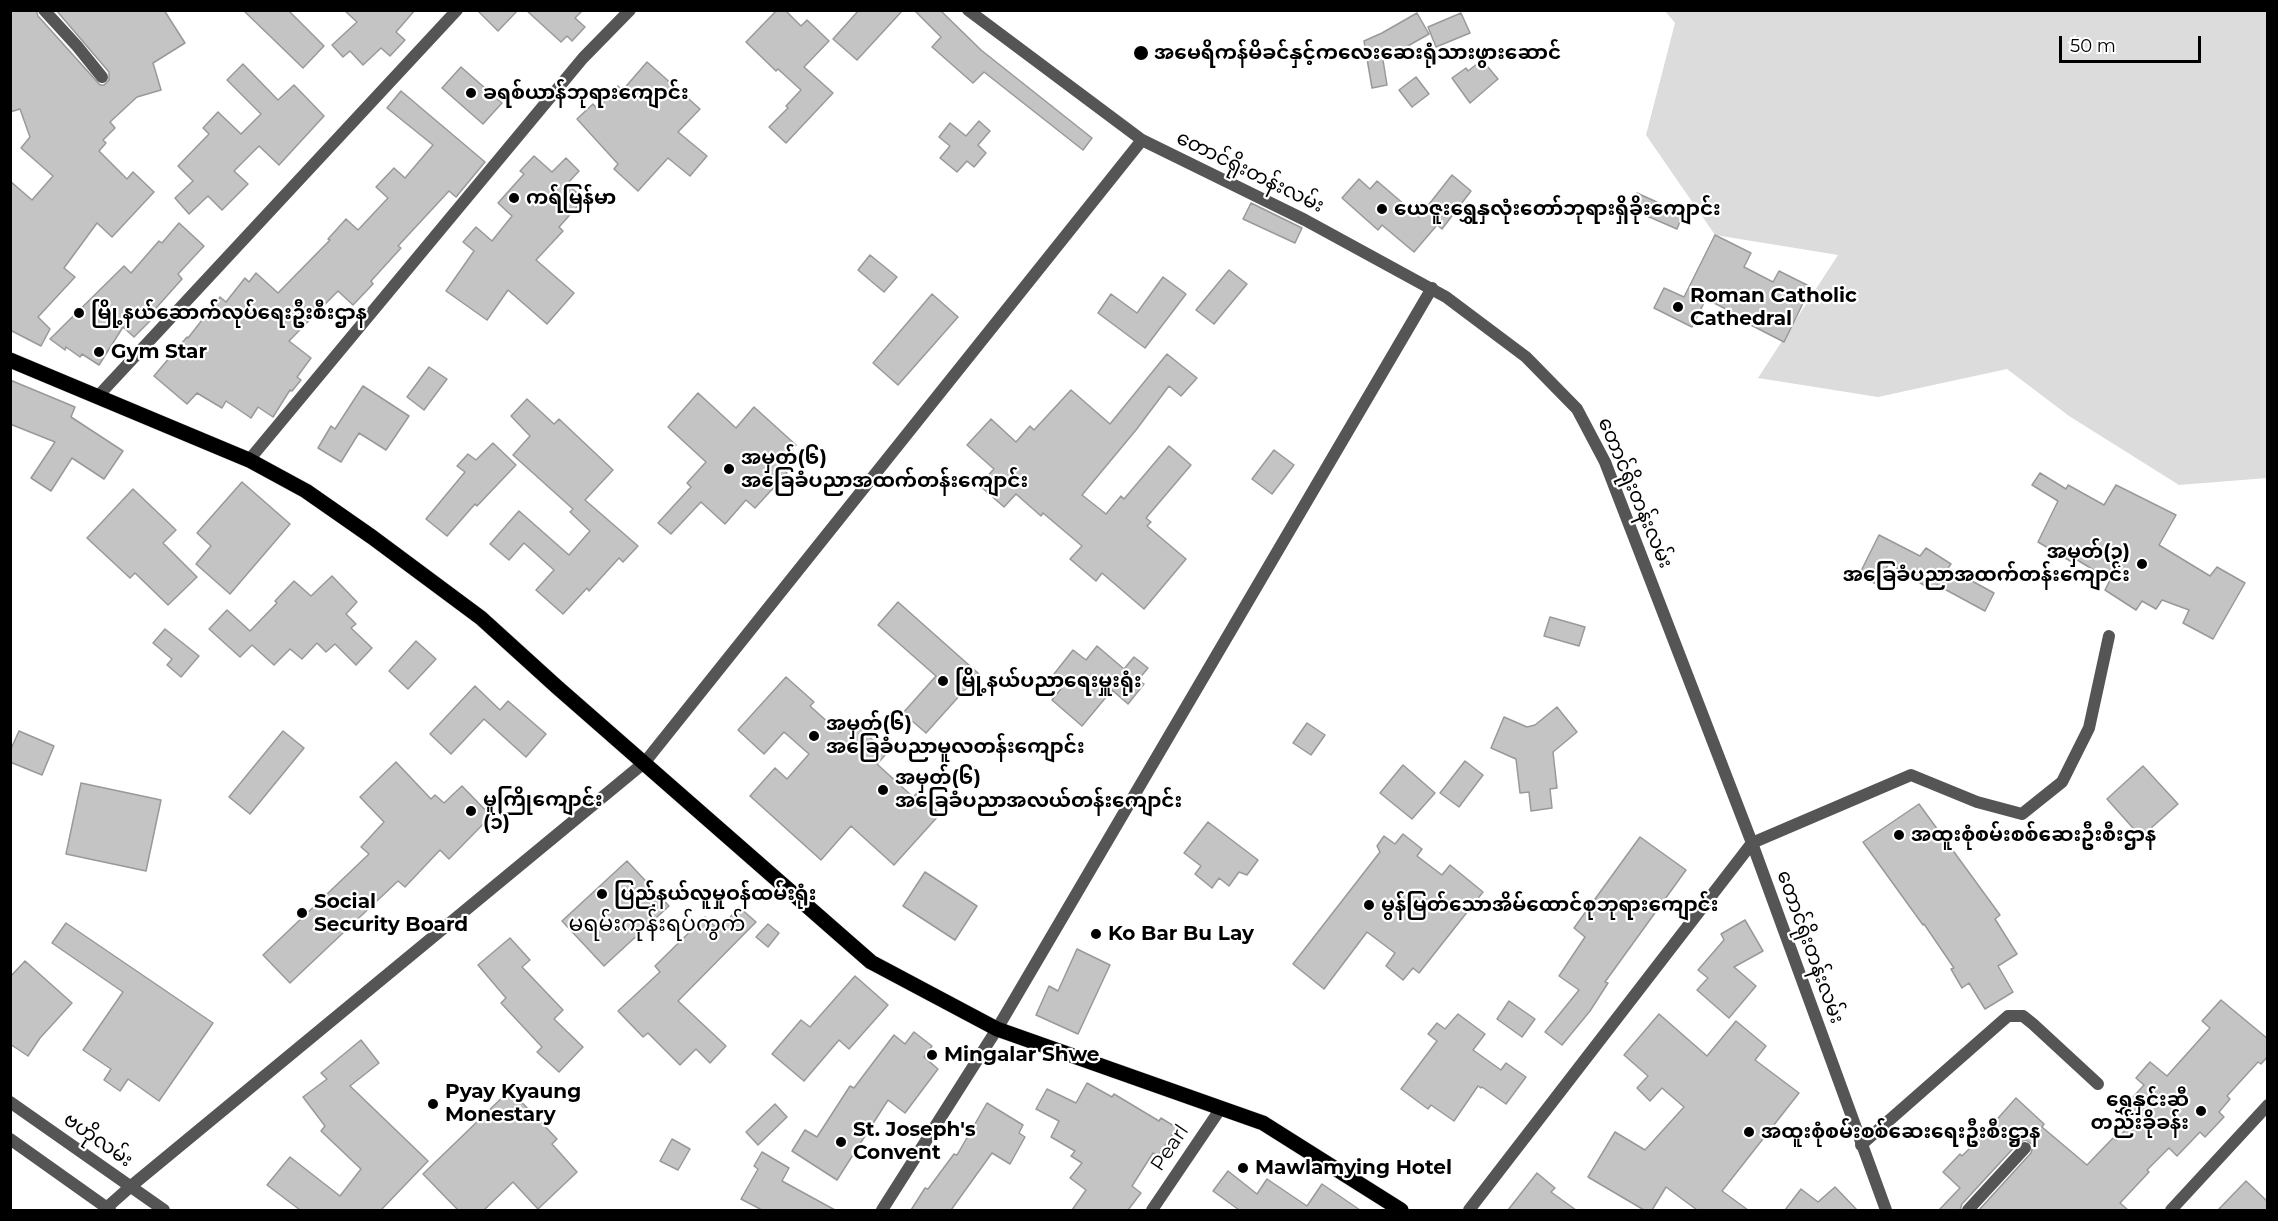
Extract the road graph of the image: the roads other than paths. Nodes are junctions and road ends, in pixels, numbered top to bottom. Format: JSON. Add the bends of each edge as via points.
{"nodes":[{"id":1,"x":44,"y":10,"type":"edge"},
{"id":2,"x":457,"y":10,"type":"edge"},
{"id":3,"x":630,"y":10,"type":"edge"},
{"id":4,"x":968,"y":10,"type":"edge"},
{"id":5,"x":102,"y":77,"type":"dead end"},
{"id":6,"x":1142,"y":140,"type":"junction"},
{"id":7,"x":1432,"y":288,"type":"junction"},
{"id":8,"x":10,"y":360,"type":"edge"},
{"id":9,"x":99,"y":395,"type":"junction"},
{"id":10,"x":249,"y":460,"type":"junction"},
{"id":11,"x":2109,"y":636,"type":"dead end"},
{"id":12,"x":645,"y":762,"type":"junction"},
{"id":13,"x":1752,"y":843,"type":"junction"},
{"id":14,"x":997,"y":1029,"type":"junction"},
{"id":15,"x":2098,"y":1084,"type":"dead end"},
{"id":16,"x":10,"y":1102,"type":"edge"},
{"id":17,"x":2268,"y":1105,"type":"edge"},
{"id":18,"x":1221,"y":1108,"type":"junction"},
{"id":19,"x":10,"y":1139,"type":"edge"},
{"id":20,"x":1861,"y":1145,"type":"junction"},
{"id":21,"x":2025,"y":1149,"type":"dead end"},
{"id":22,"x":130,"y":1187,"type":"junction"},
{"id":23,"x":107,"y":1210,"type":"edge"},
{"id":24,"x":164,"y":1210,"type":"edge"},
{"id":25,"x":882,"y":1210,"type":"edge"},
{"id":26,"x":1152,"y":1210,"type":"edge"},
{"id":27,"x":1401,"y":1210,"type":"edge"},
{"id":28,"x":1469,"y":1210,"type":"edge"},
{"id":29,"x":1886,"y":1210,"type":"edge"},
{"id":30,"x":1968,"y":1210,"type":"edge"},
{"id":31,"x":2171,"y":1210,"type":"edge"}],
"edges":[{"from":1,"to":5,"type":"street"},
{"from":2,"to":9,"type":"street"},
{"from":3,"to":10,"type":"street","via":[[583,58]]},
{"from":4,"to":6,"type":"street","name":"တောင်ရိုးတန်းလမ်း"},
{"from":6,"to":7,"type":"street","name":"တောင်ရိုးတန်းလမ်း"},
{"from":6,"to":12,"type":"street"},
{"from":7,"to":13,"type":"street","name":"တောင်ရိုးတန်းလမ်း","via":[[1526,357],[1577,409],[1605,462]]},
{"from":7,"to":14,"type":"street"},
{"from":8,"to":9,"type":"main road"},
{"from":9,"to":10,"type":"main road"},
{"from":10,"to":12,"type":"main road","via":[[306,491],[481,618]]},
{"from":11,"to":13,"type":"street","via":[[2089,728],[2062,782],[2022,814],[1977,802],[1911,775]]},
{"from":12,"to":14,"type":"main road","via":[[871,962]]},
{"from":12,"to":22,"type":"street"},
{"from":13,"to":20,"type":"street","name":"တောင်ရိုးတန်းလမ်း"},
{"from":13,"to":28,"type":"street"},
{"from":14,"to":18,"type":"main road"},
{"from":14,"to":25,"type":"street"},
{"from":15,"to":20,"type":"street","via":[[2034,1024],[2023,1016],[2008,1016]]},
{"from":16,"to":22,"type":"street","name":"ဗဟိုလမ်း"},
{"from":17,"to":31,"type":"street"},
{"from":18,"to":26,"type":"street","name":"Pearl"},
{"from":18,"to":27,"type":"main road","via":[[1263,1123]]},
{"from":19,"to":23,"type":"street"},
{"from":20,"to":29,"type":"street","name":"တောင်ရိုးတန်းလမ်း"},
{"from":21,"to":30,"type":"street"},
{"from":22,"to":23,"type":"street"},
{"from":22,"to":24,"type":"street","name":"ဗဟိုလမ်း"}]}
